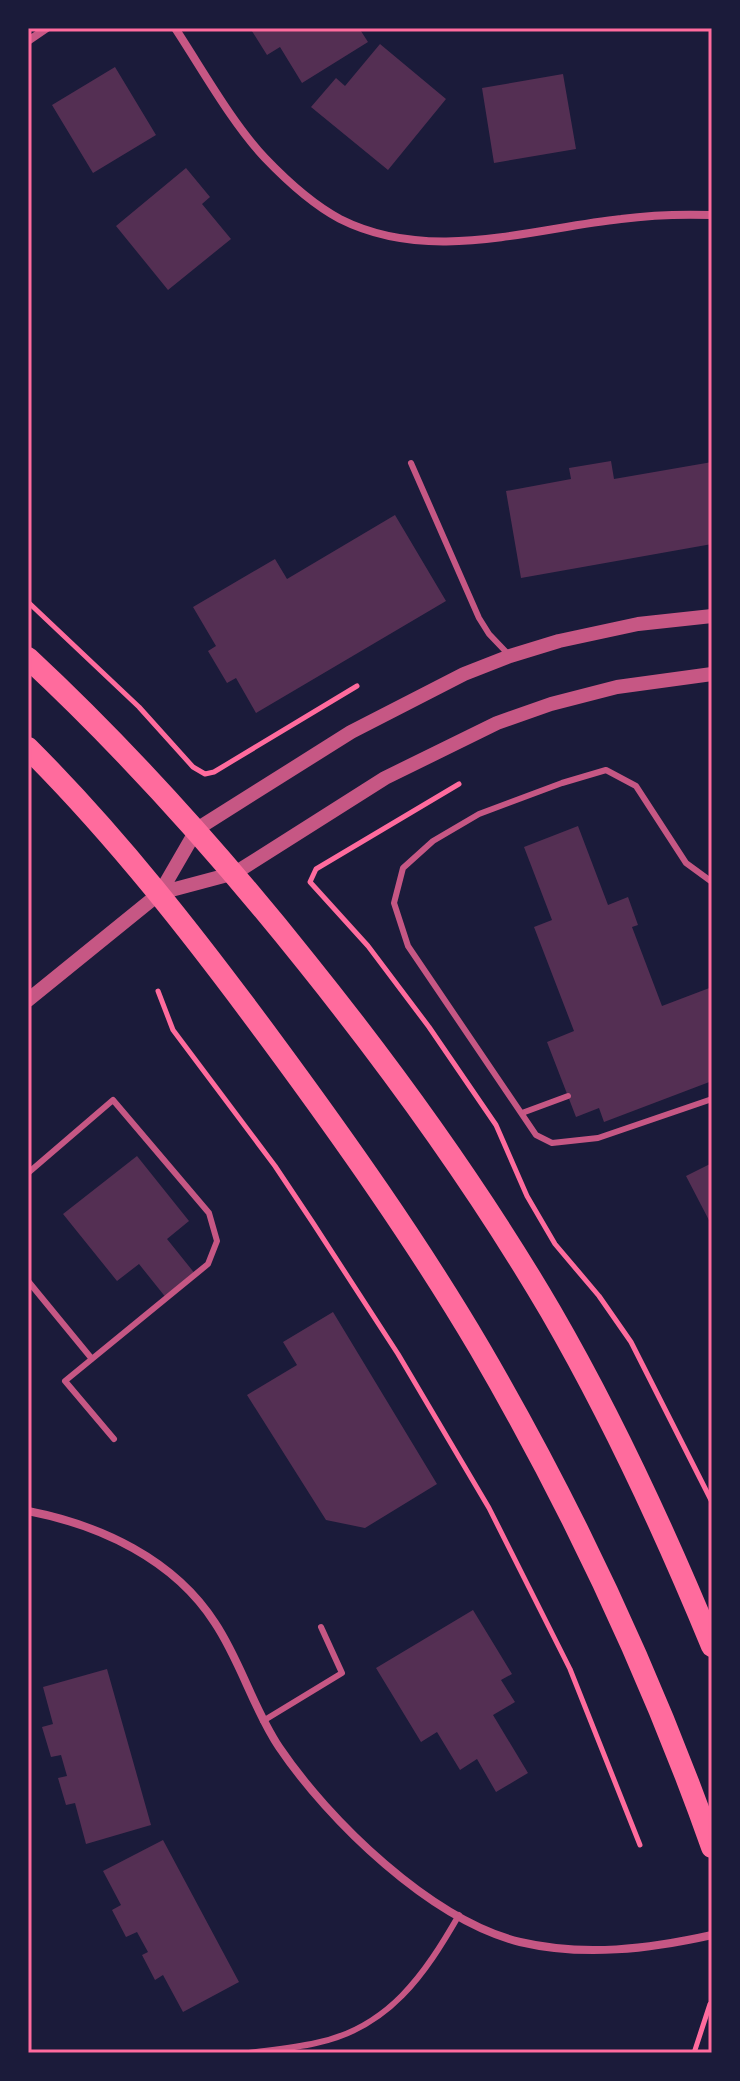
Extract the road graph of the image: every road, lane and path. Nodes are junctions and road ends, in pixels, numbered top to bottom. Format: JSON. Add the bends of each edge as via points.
{"nodes":[{"id":1,"x":47,"y":28,"type":"edge"},
{"id":2,"x":175,"y":28,"type":"edge"},
{"id":3,"x":28,"y":41,"type":"edge"},
{"id":4,"x":712,"y":215,"type":"edge"},
{"id":5,"x":411,"y":463,"type":"dead end"},
{"id":6,"x":28,"y":602,"type":"edge"},
{"id":7,"x":712,"y":616,"type":"edge"},
{"id":8,"x":510,"y":656,"type":"junction"},
{"id":9,"x":28,"y":658,"type":"edge"},
{"id":10,"x":712,"y":674,"type":"edge"},
{"id":11,"x":357,"y":686,"type":"dead end"},
{"id":12,"x":28,"y":748,"type":"edge"},
{"id":13,"x":459,"y":784,"type":"dead end"},
{"id":14,"x":197,"y":829,"type":"junction"},
{"id":15,"x":235,"y":873,"type":"junction"},
{"id":16,"x":712,"y":882,"type":"edge"},
{"id":17,"x":160,"y":893,"type":"junction"},
{"id":18,"x":158,"y":991,"type":"dead end"},
{"id":19,"x":28,"y":1000,"type":"edge"},
{"id":20,"x":568,"y":1096,"type":"dead end"},
{"id":21,"x":712,"y":1099,"type":"edge"},
{"id":22,"x":522,"y":1113,"type":"junction"},
{"id":23,"x":28,"y":1173,"type":"edge"},
{"id":24,"x":28,"y":1281,"type":"edge"},
{"id":25,"x":92,"y":1359,"type":"junction"},
{"id":26,"x":114,"y":1439,"type":"dead end"},
{"id":27,"x":712,"y":1502,"type":"edge"},
{"id":28,"x":28,"y":1511,"type":"edge"},
{"id":29,"x":321,"y":1627,"type":"dead end"},
{"id":30,"x":712,"y":1646,"type":"edge"},
{"id":31,"x":263,"y":1721,"type":"junction"},
{"id":32,"x":640,"y":1845,"type":"dead end"},
{"id":33,"x":712,"y":1847,"type":"edge"},
{"id":34,"x":459,"y":1915,"type":"junction"},
{"id":35,"x":712,"y":1935,"type":"edge"},
{"id":36,"x":710,"y":2004,"type":"edge"},
{"id":37,"x":249,"y":2053,"type":"edge"},
{"id":38,"x":694,"y":2053,"type":"edge"}],
"edges":[{"from":1,"to":3,"type":"street"},
{"from":2,"to":4,"type":"street","via":[[263,156],[310,200],[379,234],[468,242],[622,218]]},
{"from":5,"to":8,"type":"lane","via":[[479,618]]},
{"from":6,"to":11,"type":"path","via":[[205,774]]},
{"from":7,"to":8,"type":"street","via":[[638,624]]},
{"from":8,"to":14,"type":"street","via":[[351,732]]},
{"from":9,"to":14,"type":"highway"},
{"from":10,"to":15,"type":"street","via":[[617,687],[497,723],[385,778]]},
{"from":12,"to":17,"type":"highway"},
{"from":13,"to":27,"type":"path","via":[[316,869],[310,882],[368,946],[496,1125],[555,1244],[631,1342]]},
{"from":14,"to":15,"type":"highway"},
{"from":14,"to":17,"type":"street"},
{"from":15,"to":17,"type":"street"},
{"from":15,"to":30,"type":"highway","via":[[381,1055],[506,1239],[552,1314],[633,1470]]},
{"from":16,"to":22,"type":"lane","via":[[686,863],[636,786],[606,770],[479,814],[433,841],[403,868],[394,903],[408,946]]},
{"from":17,"to":19,"type":"street"},
{"from":17,"to":33,"type":"highway","via":[[323,1111],[479,1348],[564,1503],[639,1663]]},
{"from":18,"to":32,"type":"path","via":[[173,1030],[313,1223],[489,1508],[570,1669]]},
{"from":20,"to":22,"type":"lane"},
{"from":21,"to":22,"type":"lane","via":[[598,1138],[552,1143],[536,1135]]},
{"from":23,"to":25,"type":"lane","via":[[113,1100],[209,1213],[217,1241],[208,1264]]},
{"from":24,"to":25,"type":"lane"},
{"from":25,"to":26,"type":"lane","via":[[65,1381]]},
{"from":28,"to":31,"type":"street","via":[[65,1518],[117,1538],[192,1593],[216,1623]]},
{"from":29,"to":31,"type":"lane","via":[[342,1673]]},
{"from":31,"to":34,"type":"street","via":[[314,1793],[360,1843]]},
{"from":34,"to":35,"type":"street","via":[[519,1942],[575,1949],[640,1949]]},
{"from":34,"to":37,"type":"lane","via":[[422,1976],[370,2022],[319,2043]]},
{"from":36,"to":38,"type":"path"}]}
